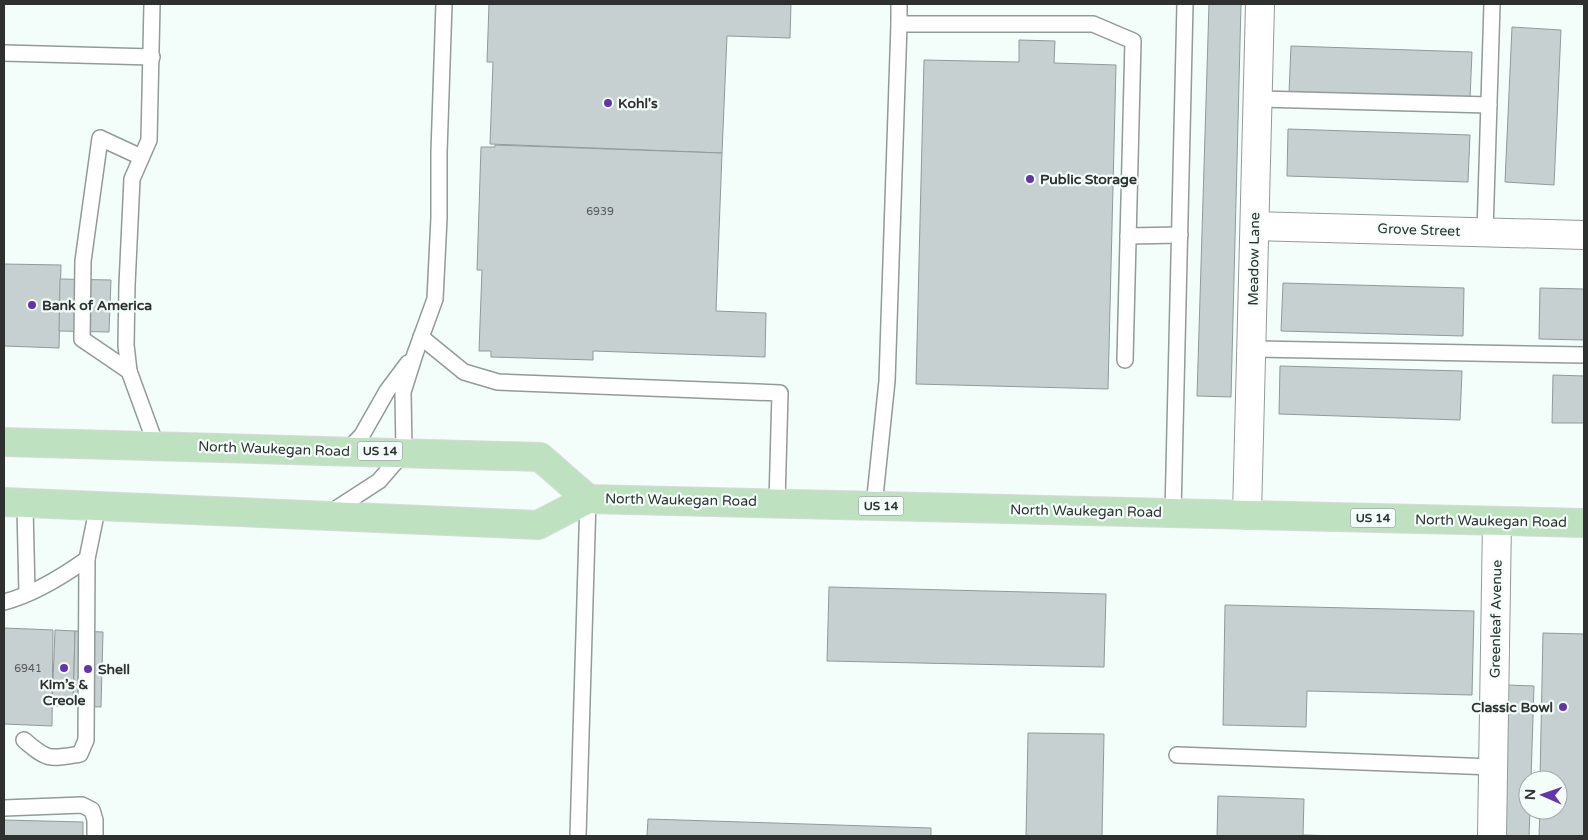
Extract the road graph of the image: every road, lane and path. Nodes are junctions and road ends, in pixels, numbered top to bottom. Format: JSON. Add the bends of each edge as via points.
{"nodes":[{"id":1,"x":152,"y":4,"type":"edge"},
{"id":2,"x":444,"y":4,"type":"edge"},
{"id":3,"x":899,"y":4,"type":"edge"},
{"id":4,"x":1185,"y":4,"type":"edge"},
{"id":5,"x":1260,"y":4,"type":"edge"},
{"id":6,"x":1492,"y":4,"type":"edge"},
{"id":7,"x":899,"y":24,"type":"junction"},
{"id":8,"x":4,"y":53,"type":"edge"},
{"id":9,"x":152,"y":57,"type":"junction"},
{"id":10,"x":1258,"y":99,"type":"junction"},
{"id":11,"x":1489,"y":105,"type":"junction"},
{"id":12,"x":141,"y":157,"type":"junction"},
{"id":13,"x":1254,"y":226,"type":"junction"},
{"id":14,"x":1485,"y":232,"type":"junction"},
{"id":15,"x":1180,"y":235,"type":"junction"},
{"id":16,"x":1584,"y":235,"type":"edge"},
{"id":17,"x":1128,"y":236,"type":"junction"},
{"id":18,"x":421,"y":337,"type":"junction"},
{"id":19,"x":1252,"y":349,"type":"junction"},
{"id":20,"x":415,"y":354,"type":"junction"},
{"id":21,"x":1584,"y":355,"type":"edge"},
{"id":22,"x":1125,"y":360,"type":"dead end"},
{"id":23,"x":129,"y":371,"type":"junction"},
{"id":24,"x":4,"y":425,"type":"edge"},
{"id":25,"x":4,"y":442,"type":"edge"},
{"id":26,"x":56,"y":443,"type":"junction"},
{"id":27,"x":156,"y":445,"type":"junction"},
{"id":28,"x":348,"y":450,"type":"junction"},
{"id":29,"x":404,"y":452,"type":"junction"},
{"id":30,"x":588,"y":499,"type":"junction"},
{"id":31,"x":777,"y":502,"type":"junction"},
{"id":32,"x":98,"y":505,"type":"junction"},
{"id":33,"x":874,"y":506,"type":"junction"},
{"id":34,"x":11,"y":507,"type":"edge"},
{"id":35,"x":1173,"y":513,"type":"junction"},
{"id":36,"x":1247,"y":515,"type":"junction"},
{"id":37,"x":325,"y":516,"type":"junction"},
{"id":38,"x":1497,"y":522,"type":"junction"},
{"id":39,"x":1584,"y":523,"type":"edge"},
{"id":40,"x":87,"y":559,"type":"junction"},
{"id":41,"x":27,"y":593,"type":"junction"},
{"id":42,"x":4,"y":602,"type":"edge"},
{"id":43,"x":24,"y":740,"type":"dead end"},
{"id":44,"x":1177,"y":755,"type":"dead end"},
{"id":45,"x":1493,"y":767,"type":"junction"},
{"id":46,"x":4,"y":808,"type":"edge"},
{"id":47,"x":95,"y":836,"type":"edge"},
{"id":48,"x":578,"y":836,"type":"edge"},
{"id":49,"x":1492,"y":836,"type":"edge"}],
"edges":[{"from":1,"to":9,"type":"lane"},
{"from":2,"to":18,"type":"lane","via":[[435,299]]},
{"from":3,"to":7,"type":"lane"},
{"from":4,"to":15,"type":"lane"},
{"from":5,"to":10,"type":"street","name":"Meadow Lane"},
{"from":6,"to":11,"type":"lane"},
{"from":7,"to":17,"type":"lane","via":[[1093,24],[1133,40]]},
{"from":7,"to":33,"type":"lane","via":[[886,381]]},
{"from":8,"to":9,"type":"lane"},
{"from":9,"to":12,"type":"lane","via":[[149,140]]},
{"from":10,"to":11,"type":"lane"},
{"from":10,"to":13,"type":"street","name":"Meadow Lane"},
{"from":11,"to":14,"type":"lane"},
{"from":12,"to":23,"type":"lane","via":[[132,179],[126,345]]},
{"from":12,"to":23,"type":"lane","via":[[100,138],[84,260],[82,339]]},
{"from":13,"to":14,"type":"street","name":"Grove Street"},
{"from":13,"to":19,"type":"street","name":"Meadow Lane"},
{"from":14,"to":16,"type":"street","name":"Grove Street"},
{"from":15,"to":17,"type":"lane"},
{"from":15,"to":35,"type":"lane"},
{"from":17,"to":22,"type":"lane"},
{"from":18,"to":20,"type":"lane"},
{"from":18,"to":31,"type":"lane","via":[[464,372],[498,382],[780,393]]},
{"from":19,"to":21,"type":"lane"},
{"from":19,"to":36,"type":"street","name":"Meadow Lane"},
{"from":20,"to":28,"type":"lane","via":[[387,391],[362,435]]},
{"from":20,"to":29,"type":"lane","via":[[403,392]]},
{"from":23,"to":27,"type":"lane"},
{"from":24,"to":26,"type":"main road"},
{"from":25,"to":26,"type":"main road","name":"North Waukegan Road","number":"US 14"},
{"from":26,"to":27,"type":"main road","name":"North Waukegan Road","number":"US 14"},
{"from":27,"to":28,"type":"main road","name":"North Waukegan Road","number":"US 14"},
{"from":28,"to":29,"type":"main road","name":"North Waukegan Road","number":"US 14"},
{"from":29,"to":30,"type":"main road","name":"North Waukegan Road","number":"US 14","via":[[540,456]]},
{"from":29,"to":37,"type":"lane","via":[[379,481]]},
{"from":30,"to":31,"type":"main road","name":"North Waukegan Road","number":"US 14"},
{"from":30,"to":37,"type":"main road","name":"North Waukegan Road","number":"US 14","via":[[538,526]]},
{"from":30,"to":48,"type":"lane"},
{"from":31,"to":33,"type":"main road","name":"North Waukegan Road","number":"US 14"},
{"from":32,"to":34,"type":"main road","name":"North Waukegan Road","number":"US 14","via":[[53,503]]},
{"from":32,"to":37,"type":"main road","name":"North Waukegan Road","number":"US 14"},
{"from":32,"to":40,"type":"lane"},
{"from":33,"to":35,"type":"main road","name":"North Waukegan Road","number":"US 14"},
{"from":34,"to":41,"type":"lane"},
{"from":35,"to":36,"type":"main road","name":"North Waukegan Road","number":"US 14"},
{"from":36,"to":38,"type":"main road","name":"North Waukegan Road","number":"US 14"},
{"from":38,"to":39,"type":"main road","name":"North Waukegan Road","number":"US 14"},
{"from":38,"to":45,"type":"street","name":"Greenleaf Avenue"},
{"from":40,"to":41,"type":"lane"},
{"from":40,"to":43,"type":"lane","via":[[86,740],[80,754],[59,758],[42,756]]},
{"from":41,"to":42,"type":"lane"},
{"from":44,"to":45,"type":"lane"},
{"from":45,"to":49,"type":"street","name":"Greenleaf Avenue"},
{"from":46,"to":47,"type":"lane","via":[[82,805],[92,810]]}]}
